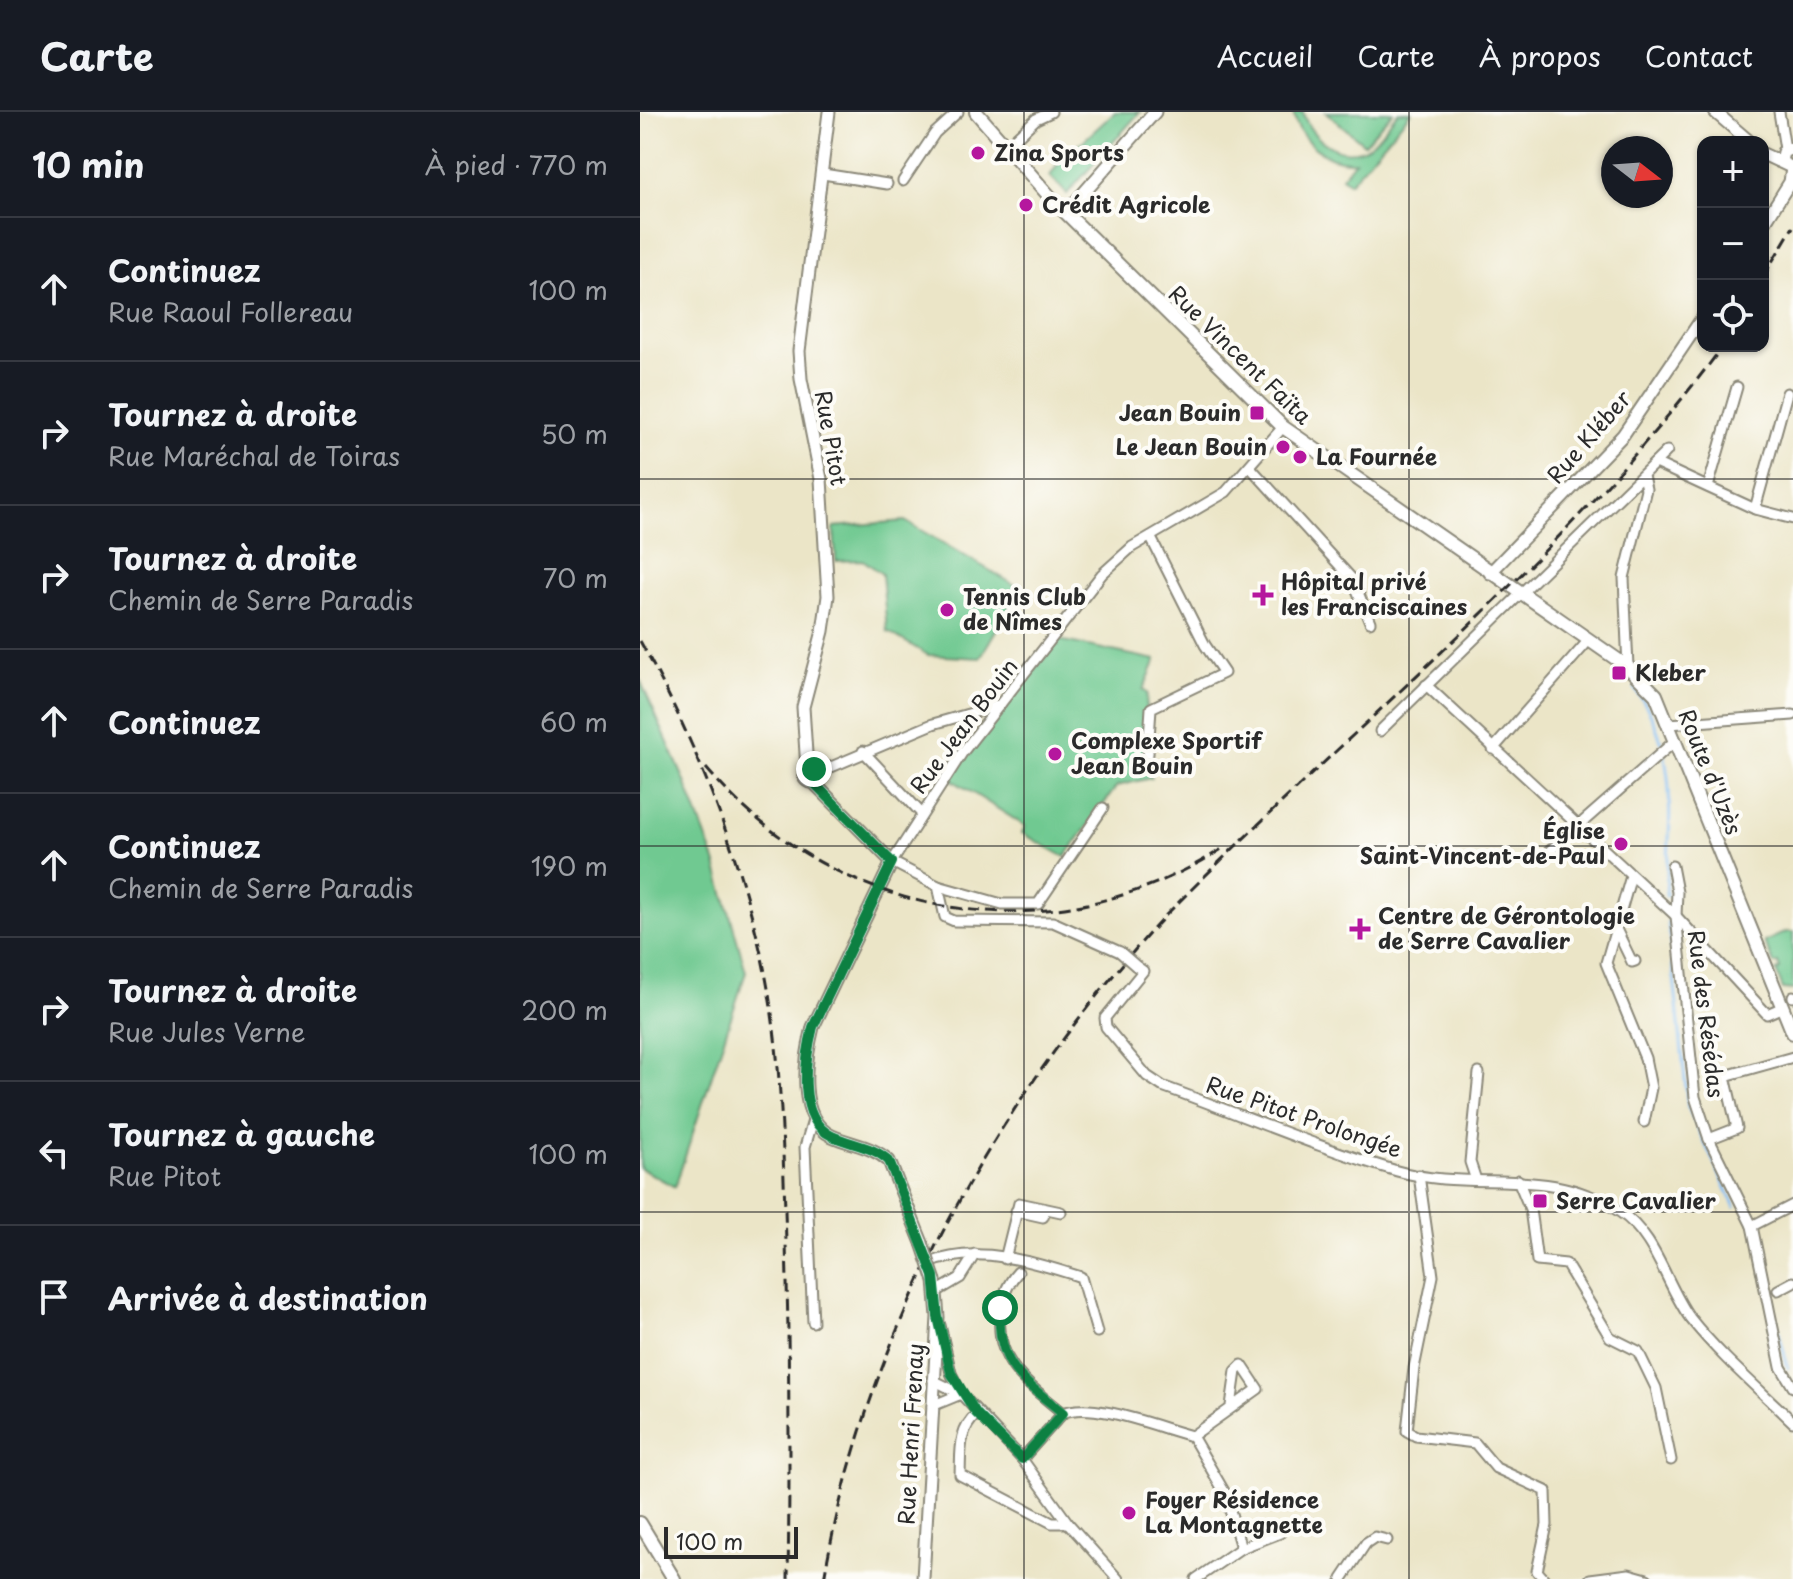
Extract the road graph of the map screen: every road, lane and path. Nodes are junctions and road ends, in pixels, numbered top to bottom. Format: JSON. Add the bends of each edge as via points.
{"nodes":[{"id":1,"x":829,"y":112,"type":"edge"},
{"id":2,"x":958,"y":112,"type":"edge"},
{"id":3,"x":976,"y":112,"type":"edge"},
{"id":4,"x":1051,"y":112,"type":"edge"},
{"id":5,"x":1155,"y":112,"type":"edge"},
{"id":6,"x":1715,"y":112,"type":"edge"},
{"id":7,"x":1779,"y":112,"type":"edge"},
{"id":8,"x":1743,"y":136,"type":"edge"},
{"id":9,"x":1006,"y":147,"type":"junction"},
{"id":10,"x":1789,"y":149,"type":"edge"},
{"id":11,"x":1769,"y":156,"type":"edge"},
{"id":12,"x":1781,"y":161,"type":"junction"},
{"id":13,"x":1792,"y":168,"type":"edge"},
{"id":14,"x":823,"y":174,"type":"junction"},
{"id":15,"x":903,"y":181,"type":"dead end"},
{"id":16,"x":887,"y":184,"type":"dead end"},
{"id":17,"x":1067,"y":212,"type":"junction"},
{"id":18,"x":1769,"y":215,"type":"edge"},
{"id":19,"x":1697,"y":326,"type":"edge"},
{"id":20,"x":1737,"y":387,"type":"dead end"},
{"id":21,"x":1787,"y":393,"type":"dead end"},
{"id":22,"x":1283,"y":427,"type":"junction"},
{"id":23,"x":1667,"y":451,"type":"dead end"},
{"id":24,"x":1655,"y":463,"type":"junction"},
{"id":25,"x":1250,"y":467,"type":"junction"},
{"id":26,"x":1643,"y":476,"type":"junction"},
{"id":27,"x":1708,"y":487,"type":"junction"},
{"id":28,"x":1755,"y":509,"type":"junction"},
{"id":29,"x":1793,"y":519,"type":"edge"},
{"id":30,"x":1151,"y":538,"type":"junction"},
{"id":31,"x":1490,"y":573,"type":"junction"},
{"id":32,"x":1516,"y":591,"type":"junction"},
{"id":33,"x":1370,"y":622,"type":"dead end"},
{"id":34,"x":1589,"y":640,"type":"junction"},
{"id":35,"x":1628,"y":667,"type":"junction"},
{"id":36,"x":1426,"y":685,"type":"junction"},
{"id":37,"x":1000,"y":705,"type":"junction"},
{"id":38,"x":1793,"y":715,"type":"edge"},
{"id":39,"x":1669,"y":724,"type":"junction"},
{"id":40,"x":1380,"y":731,"type":"dead end"},
{"id":41,"x":1676,"y":740,"type":"junction"},
{"id":42,"x":1493,"y":749,"type":"junction"},
{"id":43,"x":863,"y":751,"type":"junction"},
{"id":44,"x":1148,"y":754,"type":"dead end"},
{"id":45,"x":812,"y":775,"type":"junction"},
{"id":46,"x":1103,"y":808,"type":"dead end"},
{"id":47,"x":921,"y":813,"type":"junction"},
{"id":48,"x":1576,"y":826,"type":"junction"},
{"id":49,"x":1543,"y":857,"type":"dead end"},
{"id":50,"x":892,"y":862,"type":"junction"},
{"id":51,"x":1672,"y":866,"type":"dead end"},
{"id":52,"x":1631,"y":876,"type":"junction"},
{"id":53,"x":938,"y":886,"type":"junction"},
{"id":54,"x":1676,"y":916,"type":"junction"},
{"id":55,"x":1614,"y":925,"type":"junction"},
{"id":56,"x":1635,"y":961,"type":"dead end"},
{"id":57,"x":1789,"y":1003,"type":"edge"},
{"id":58,"x":1793,"y":1033,"type":"edge"},
{"id":59,"x":1793,"y":1057,"type":"edge"},
{"id":60,"x":1479,"y":1073,"type":"dead end"},
{"id":61,"x":813,"y":1120,"type":"junction"},
{"id":62,"x":1644,"y":1122,"type":"dead end"},
{"id":63,"x":1709,"y":1139,"type":"junction"},
{"id":64,"x":1419,"y":1175,"type":"junction"},
{"id":65,"x":1476,"y":1180,"type":"junction"},
{"id":66,"x":1518,"y":1180,"type":"junction"},
{"id":67,"x":1793,"y":1205,"type":"edge"},
{"id":68,"x":1061,"y":1212,"type":"dead end"},
{"id":69,"x":1752,"y":1226,"type":"junction"},
{"id":70,"x":975,"y":1254,"type":"junction"},
{"id":71,"x":953,"y":1256,"type":"junction"},
{"id":72,"x":1005,"y":1259,"type":"junction"},
{"id":73,"x":936,"y":1261,"type":"junction"},
{"id":74,"x":964,"y":1270,"type":"junction"},
{"id":75,"x":1018,"y":1272,"type":"dead end"},
{"id":76,"x":1793,"y":1282,"type":"edge"},
{"id":77,"x":937,"y":1286,"type":"junction"},
{"id":78,"x":1778,"y":1290,"type":"dead end"},
{"id":79,"x":938,"y":1317,"type":"junction"},
{"id":80,"x":813,"y":1322,"type":"dead end"},
{"id":81,"x":1097,"y":1332,"type":"dead end"},
{"id":82,"x":951,"y":1373,"type":"junction"},
{"id":83,"x":934,"y":1375,"type":"junction"},
{"id":84,"x":1791,"y":1380,"type":"edge"},
{"id":85,"x":961,"y":1394,"type":"junction"},
{"id":86,"x":932,"y":1406,"type":"junction"},
{"id":87,"x":1231,"y":1406,"type":"dead end"},
{"id":88,"x":1063,"y":1413,"type":"junction"},
{"id":89,"x":977,"y":1414,"type":"junction"},
{"id":90,"x":1793,"y":1422,"type":"edge"},
{"id":91,"x":1192,"y":1436,"type":"junction"},
{"id":92,"x":1022,"y":1459,"type":"junction"},
{"id":93,"x":1671,"y":1460,"type":"dead end"},
{"id":94,"x":640,"y":1523,"type":"edge"},
{"id":95,"x":1068,"y":1523,"type":"junction"},
{"id":96,"x":1280,"y":1533,"type":"dead end"},
{"id":97,"x":1387,"y":1540,"type":"dead end"},
{"id":98,"x":1241,"y":1548,"type":"junction"},
{"id":99,"x":674,"y":1579,"type":"edge"},
{"id":100,"x":923,"y":1579,"type":"edge"},
{"id":101,"x":1118,"y":1579,"type":"edge"},
{"id":102,"x":1196,"y":1579,"type":"edge"},
{"id":103,"x":1342,"y":1579,"type":"edge"},
{"id":104,"x":1544,"y":1579,"type":"edge"},
{"id":105,"x":1590,"y":1579,"type":"edge"},
{"id":106,"x":1647,"y":1579,"type":"edge"}],
"edges":[{"from":1,"to":14,"type":"street","name":"Rue Pitot"},
{"from":2,"to":15,"type":"street","via":[[935,133]]},
{"from":3,"to":9,"type":"main road","name":"Rue Vincent Faïta"},
{"from":4,"to":9,"type":"street"},
{"from":5,"to":17,"type":"street"},
{"from":6,"to":8,"type":"street"},
{"from":7,"to":10,"type":"street"},
{"from":9,"to":17,"type":"main road","name":"Rue Vincent Faïta"},
{"from":10,"to":12,"type":"street"},
{"from":11,"to":12,"type":"street"},
{"from":12,"to":13,"type":"street"},
{"from":13,"to":18,"type":"street","via":[[1790,182]]},
{"from":14,"to":16,"type":"street"},
{"from":14,"to":45,"type":"street","name":"Rue Pitot","via":[[799,351],[821,479],[828,596],[803,707]]},
{"from":17,"to":22,"type":"main road","name":"Rue Vincent Faïta"},
{"from":19,"to":31,"type":"street","name":"Rue Kléber","via":[[1623,435]]},
{"from":20,"to":27,"type":"street"},
{"from":21,"to":28,"type":"street"},
{"from":22,"to":25,"type":"street","name":"Rue Jean Bouin"},
{"from":22,"to":31,"type":"main road","name":"Rue Vincent Faïta"},
{"from":23,"to":24,"type":"street"},
{"from":24,"to":26,"type":"street"},
{"from":24,"to":27,"type":"street"},
{"from":25,"to":30,"type":"street","name":"Rue Jean Bouin","via":[[1226,492]]},
{"from":25,"to":33,"type":"street","via":[[1353,580]]},
{"from":26,"to":32,"type":"street"},
{"from":26,"to":35,"type":"street","via":[[1646,489],[1624,578]]},
{"from":27,"to":28,"type":"street"},
{"from":28,"to":29,"type":"street"},
{"from":30,"to":37,"type":"street","name":"Rue Jean Bouin","via":[[1102,574]]},
{"from":30,"to":44,"type":"street","via":[[1224,673],[1151,708]]},
{"from":31,"to":32,"type":"main road","name":"Rue Vincent Faïta"},
{"from":32,"to":34,"type":"main road","name":"Route d'Uzès"},
{"from":32,"to":36,"type":"street"},
{"from":34,"to":35,"type":"main road","name":"Route d'Uzès"},
{"from":34,"to":42,"type":"street"},
{"from":35,"to":39,"type":"main road","name":"Route d'Uzès","via":[[1656,695]]},
{"from":36,"to":40,"type":"street"},
{"from":36,"to":42,"type":"street"},
{"from":37,"to":43,"type":"street"},
{"from":37,"to":47,"type":"street","name":"Rue Jean Bouin"},
{"from":38,"to":39,"type":"street"},
{"from":39,"to":41,"type":"main road","name":"Route d'Uzès"},
{"from":41,"to":48,"type":"street"},
{"from":41,"to":57,"type":"main road","name":"Route d'Uzès"},
{"from":42,"to":48,"type":"street"},
{"from":43,"to":45,"type":"street"},
{"from":43,"to":47,"type":"street"},
{"from":45,"to":50,"type":"street"},
{"from":46,"to":53,"type":"street","via":[[1038,904],[1002,904]]},
{"from":47,"to":50,"type":"street","name":"Rue Jean Bouin"},
{"from":48,"to":49,"type":"street"},
{"from":48,"to":52,"type":"street"},
{"from":50,"to":53,"type":"street"},
{"from":50,"to":61,"type":"street","via":[[813,1027],[808,1091]]},
{"from":51,"to":54,"type":"street","name":"Rue des Résédas"},
{"from":52,"to":54,"type":"street"},
{"from":52,"to":55,"type":"street"},
{"from":53,"to":64,"type":"street","name":"Rue Pitot Prolongée","bridge":true,"via":[[945,917],[954,921],[1053,922],[1120,952],[1143,971],[1105,1018],[1106,1027],[1147,1076],[1176,1092]]},
{"from":54,"to":57,"type":"street","via":[[1767,1014]]},
{"from":54,"to":63,"type":"street","name":"Rue des Résédas","via":[[1695,1097]]},
{"from":55,"to":56,"type":"street"},
{"from":55,"to":62,"type":"street","via":[[1606,963],[1645,1058],[1651,1088]]},
{"from":57,"to":58,"type":"main road","name":"Route d'Uzès"},
{"from":59,"to":63,"type":"street","via":[[1725,1076],[1737,1128]]},
{"from":60,"to":65,"type":"street","via":[[1470,1162]]},
{"from":61,"to":73,"type":"street","name":"Rue Henri Frenay","bridge":true,"via":[[833,1137],[879,1152],[889,1161],[922,1243]]},
{"from":61,"to":80,"type":"street","via":[[805,1147]]},
{"from":63,"to":69,"type":"street","name":"Rue des Résédas"},
{"from":64,"to":65,"type":"street"},
{"from":64,"to":104,"type":"street","name":"Rue Pitot Prolongée","via":[[1433,1276],[1407,1431],[1475,1443],[1496,1468],[1546,1491],[1547,1525],[1537,1571]]},
{"from":65,"to":66,"type":"street"},
{"from":66,"to":90,"type":"street","via":[[1591,1194],[1624,1214],[1643,1235],[1689,1316]]},
{"from":66,"to":93,"type":"street","via":[[1530,1209],[1537,1261],[1566,1264],[1610,1337],[1638,1351],[1656,1388]]},
{"from":67,"to":69,"type":"street"},
{"from":68,"to":72,"type":"street","via":[[1019,1203]]},
{"from":69,"to":84,"type":"street","name":"Rue des Résédas","via":[[1781,1367]]},
{"from":70,"to":71,"type":"street"},
{"from":70,"to":72,"type":"street"},
{"from":70,"to":74,"type":"street"},
{"from":71,"to":73,"type":"street"},
{"from":71,"to":74,"type":"street"},
{"from":72,"to":81,"type":"street","via":[[1081,1277]]},
{"from":73,"to":77,"type":"street","name":"Rue Henri Frenay","bridge":true},
{"from":74,"to":77,"type":"street","via":[[960,1278]]},
{"from":75,"to":88,"type":"street","via":[[1000,1308],[998,1335],[1005,1357]]},
{"from":76,"to":78,"type":"street"},
{"from":77,"to":79,"type":"street","name":"Rue Henri Frenay"},
{"from":79,"to":82,"type":"street"},
{"from":79,"to":83,"type":"street","name":"Rue Henri Frenay"},
{"from":82,"to":83,"type":"street"},
{"from":82,"to":85,"type":"street"},
{"from":83,"to":85,"type":"street"},
{"from":83,"to":86,"type":"street","name":"Rue Henri Frenay"},
{"from":85,"to":86,"type":"street"},
{"from":85,"to":89,"type":"street"},
{"from":86,"to":100,"type":"street","name":"Rue Henri Frenay"},
{"from":87,"to":91,"type":"street"},
{"from":88,"to":91,"type":"street","via":[[1092,1409]]},
{"from":88,"to":92,"type":"street"},
{"from":89,"to":92,"type":"street"},
{"from":89,"to":95,"type":"street","via":[[962,1435],[960,1475],[1052,1523]]},
{"from":91,"to":98,"type":"street","via":[[1225,1493]]},
{"from":92,"to":95,"type":"street"},
{"from":94,"to":99,"type":"main road"},
{"from":95,"to":101,"type":"street"},
{"from":96,"to":98,"type":"street"},
{"from":97,"to":103,"type":"street","via":[[1375,1537],[1366,1543]]},
{"from":98,"to":102,"type":"street"},
{"from":105,"to":106,"type":"street","via":[[1629,1574]]}]}
